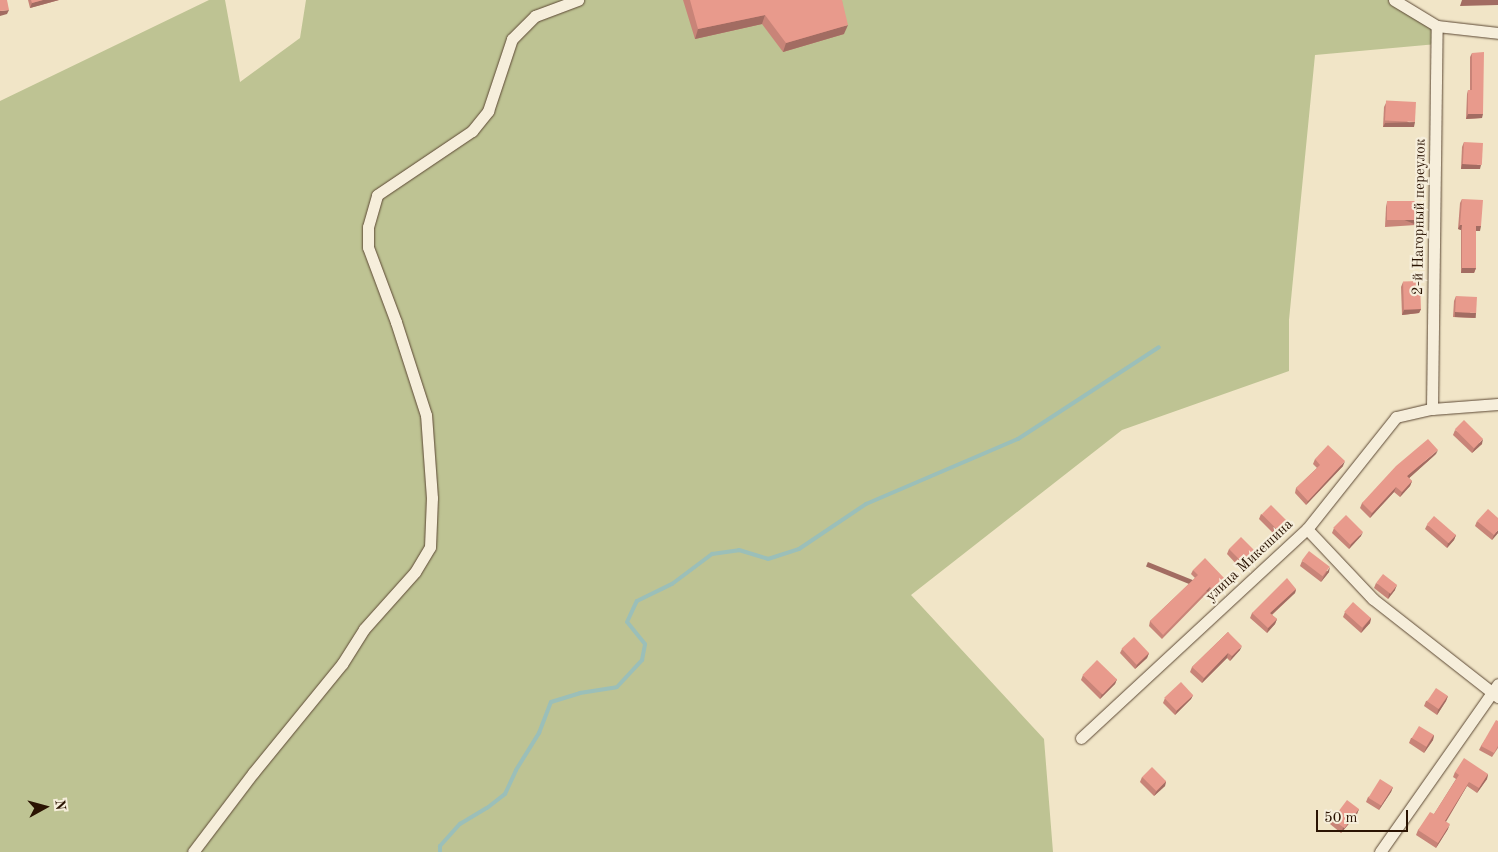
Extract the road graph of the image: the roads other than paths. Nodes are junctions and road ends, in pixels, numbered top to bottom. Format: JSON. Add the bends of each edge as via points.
{"nodes":[{"id":1,"x":578,"y":0,"type":"edge"},
{"id":2,"x":1394,"y":0,"type":"edge"},
{"id":3,"x":1437,"y":26,"type":"junction"},
{"id":4,"x":1498,"y":33,"type":"edge"},
{"id":5,"x":1498,"y":404,"type":"edge"},
{"id":6,"x":1432,"y":409,"type":"junction"},
{"id":7,"x":1307,"y":529,"type":"junction"},
{"id":8,"x":1498,"y":684,"type":"edge"},
{"id":9,"x":1495,"y":696,"type":"edge"},
{"id":10,"x":1081,"y":738,"type":"dead end"},
{"id":11,"x":193,"y":852,"type":"edge"},
{"id":12,"x":1380,"y":852,"type":"edge"}],
"edges":[{"from":1,"to":11,"type":"street","via":[[535,16],[512,39],[488,111],[472,131],[378,195],[368,228],[368,247],[426,415],[432,498],[430,547],[415,572],[364,629],[342,664]]},
{"from":2,"to":3,"type":"street"},
{"from":3,"to":4,"type":"street"},
{"from":3,"to":6,"type":"street","name":"2-й Нагорный переулок"},
{"from":5,"to":6,"type":"street","name":"улица Микешина"},
{"from":6,"to":7,"type":"street","name":"улица Микешина","via":[[1396,417]]},
{"from":7,"to":9,"type":"street","via":[[1373,599]]},
{"from":7,"to":10,"type":"street","name":"улица Микешина"},
{"from":8,"to":9,"type":"street"},
{"from":9,"to":12,"type":"street"}]}
